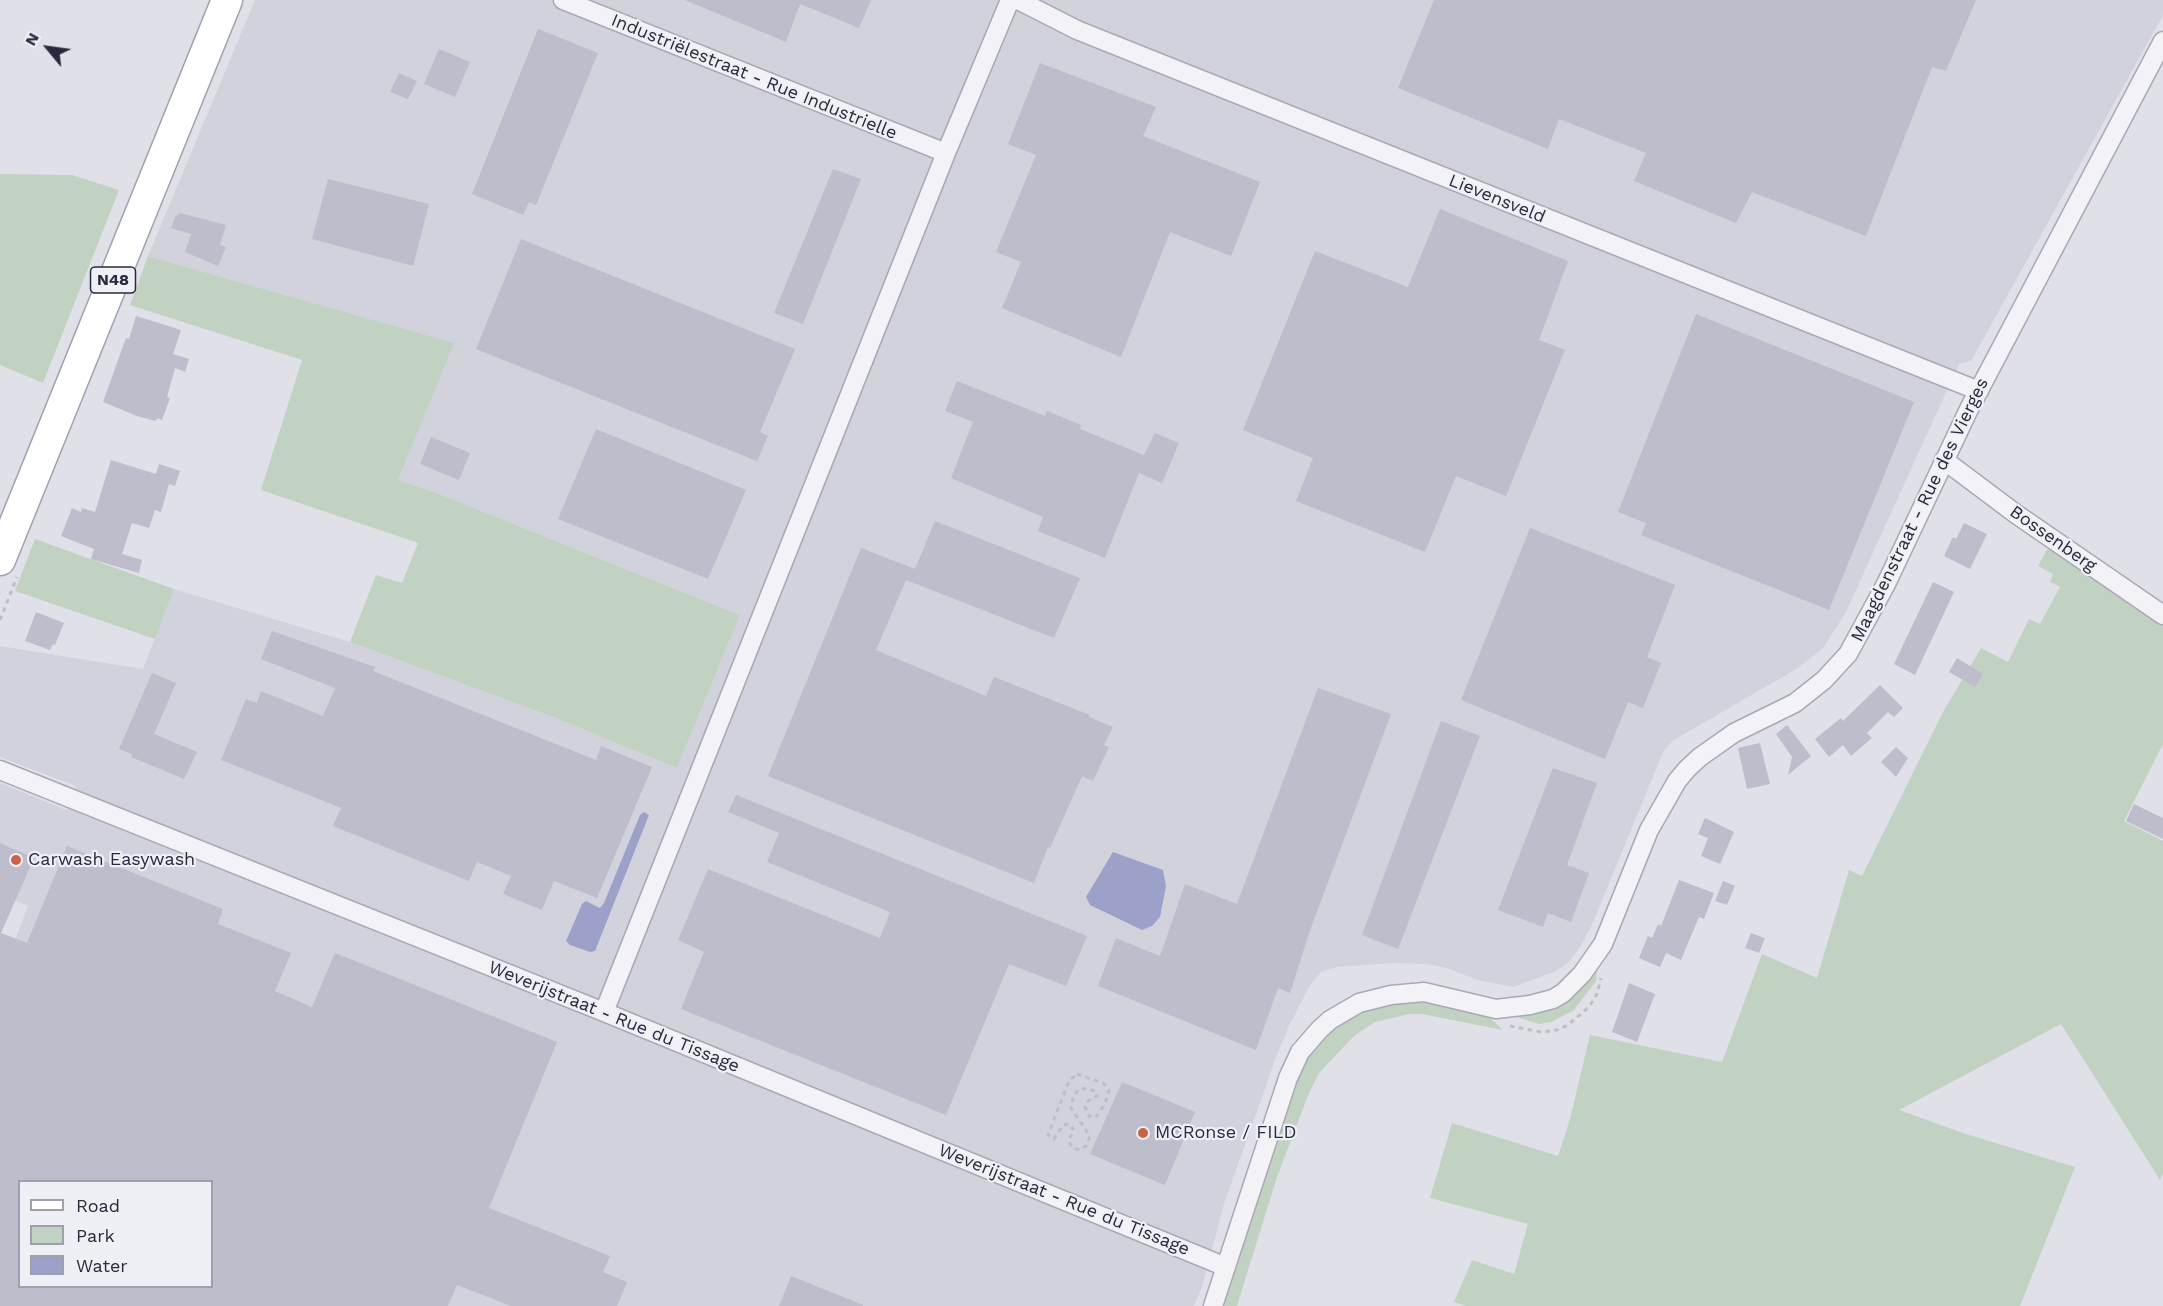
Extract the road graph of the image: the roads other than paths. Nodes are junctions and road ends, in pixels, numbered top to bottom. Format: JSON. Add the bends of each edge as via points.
{"nodes":[{"id":1,"x":227,"y":0,"type":"edge"},
{"id":2,"x":563,"y":0,"type":"edge"},
{"id":3,"x":1010,"y":0,"type":"edge"},
{"id":4,"x":1018,"y":0,"type":"edge"},
{"id":5,"x":2163,"y":41,"type":"edge"},
{"id":6,"x":946,"y":153,"type":"junction"},
{"id":7,"x":1979,"y":391,"type":"junction"},
{"id":8,"x":1944,"y":460,"type":"junction"},
{"id":9,"x":0,"y":560,"type":"edge"},
{"id":10,"x":2163,"y":615,"type":"edge"},
{"id":11,"x":0,"y":770,"type":"edge"},
{"id":12,"x":604,"y":1012,"type":"junction"},
{"id":13,"x":1226,"y":1267,"type":"junction"},
{"id":14,"x":1212,"y":1306,"type":"edge"}],
"edges":[{"from":1,"to":9,"type":"main road","number":"N48"},
{"from":2,"to":6,"type":"street","name":"Industriëlestraat - Rue Industrielle"},
{"from":3,"to":6,"type":"street"},
{"from":4,"to":7,"type":"street","name":"Lievensveld","via":[[1077,30]]},
{"from":5,"to":7,"type":"street","name":"Maagdenstraat - Rue des Vierges"},
{"from":6,"to":12,"type":"street"},
{"from":7,"to":8,"type":"street","name":"Maagdenstraat - Rue des Vierges"},
{"from":8,"to":10,"type":"street","name":"Bossenberg"},
{"from":8,"to":13,"type":"street","name":"Maagdenstraat - Rue des Vierges","via":[[1882,593],[1848,654],[1795,703],[1734,733],[1687,769],[1649,830],[1603,945],[1563,993],[1530,1005],[1496,1009],[1424,992],[1376,997],[1330,1020],[1308,1041],[1288,1077]]},
{"from":11,"to":12,"type":"street","name":"Weverijstraat - Rue du Tissage"},
{"from":12,"to":13,"type":"street","name":"Weverijstraat - Rue du Tissage"},
{"from":13,"to":14,"type":"street","name":"Maagdenstraat - Rue des Vierges"}]}
